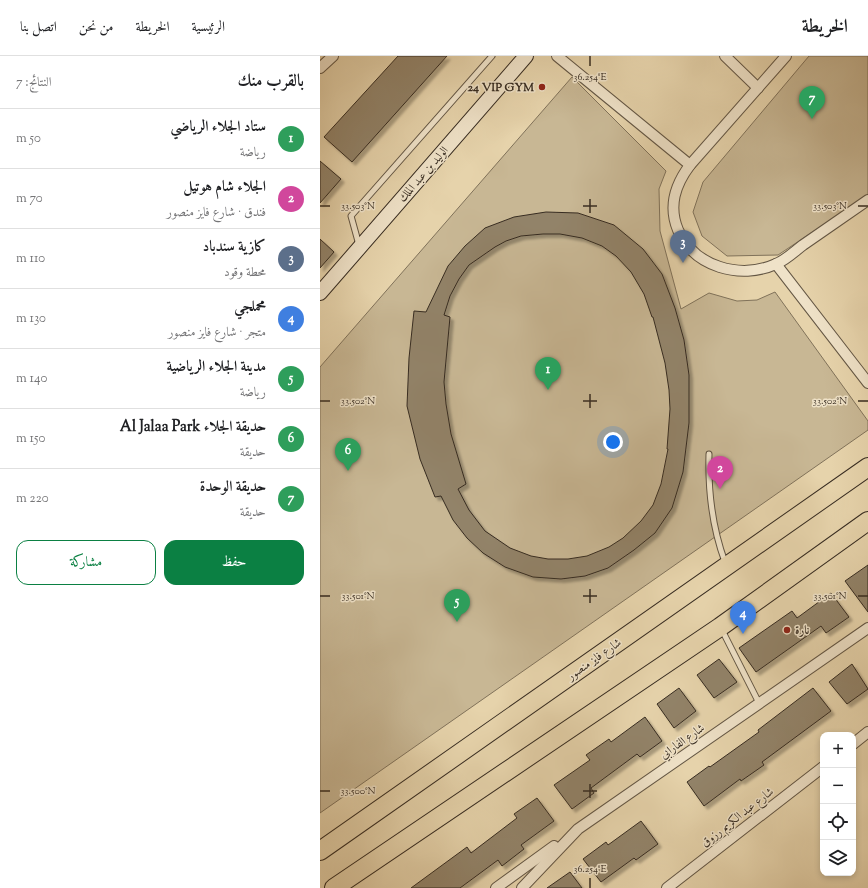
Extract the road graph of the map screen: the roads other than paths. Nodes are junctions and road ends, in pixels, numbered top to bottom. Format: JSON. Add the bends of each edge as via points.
{"nodes":[{"id":1,"x":333,"y":56,"type":"edge"},
{"id":2,"x":492,"y":56,"type":"edge"},
{"id":3,"x":526,"y":56,"type":"edge"},
{"id":4,"x":557,"y":56,"type":"edge"},
{"id":5,"x":725,"y":56,"type":"edge"},
{"id":6,"x":786,"y":56,"type":"edge"},
{"id":7,"x":320,"y":68,"type":"edge"},
{"id":8,"x":758,"y":88,"type":"junction"},
{"id":9,"x":690,"y":165,"type":"junction"},
{"id":10,"x":868,"y":201,"type":"edge"},
{"id":11,"x":360,"y":247,"type":"junction"},
{"id":12,"x":776,"y":264,"type":"junction"},
{"id":13,"x":320,"y":293,"type":"edge"},
{"id":14,"x":868,"y":383,"type":"edge"},
{"id":15,"x":709,"y":454,"type":"dead end"},
{"id":16,"x":868,"y":467,"type":"edge"},
{"id":17,"x":868,"y":522,"type":"edge"},
{"id":18,"x":727,"y":567,"type":"junction"},
{"id":19,"x":720,"y":627,"type":"junction"},
{"id":20,"x":868,"y":628,"type":"edge"},
{"id":21,"x":759,"y":703,"type":"junction"},
{"id":22,"x":868,"y":732,"type":"edge"},
{"id":23,"x":856,"y":742,"type":"edge"},
{"id":24,"x":822,"y":768,"type":"edge"},
{"id":25,"x":578,"y":829,"type":"junction"},
{"id":26,"x":320,"y":851,"type":"edge"},
{"id":27,"x":340,"y":886,"type":"edge"},
{"id":28,"x":496,"y":888,"type":"edge"},
{"id":29,"x":522,"y":888,"type":"edge"},
{"id":30,"x":667,"y":888,"type":"edge"}],
"edges":[{"from":1,"to":7,"type":"street"},
{"from":2,"to":11,"type":"lane","via":[[351,216]]},
{"from":3,"to":11,"type":"main road","name":"الوليد بن عبد الملك"},
{"from":4,"to":9,"type":"street"},
{"from":5,"to":8,"type":"street"},
{"from":6,"to":8,"type":"street"},
{"from":8,"to":9,"type":"street"},
{"from":9,"to":12,"type":"street","via":[[679,181],[673,199],[676,225],[688,247],[708,263],[721,268],[744,270]]},
{"from":10,"to":12,"type":"street"},
{"from":11,"to":13,"type":"main road","name":"الوليد بن عبد الملك"},
{"from":12,"to":14,"type":"street"},
{"from":15,"to":18,"type":"lane","via":[[710,506]]},
{"from":16,"to":18,"type":"highway","name":"شارع فايز منصور"},
{"from":17,"to":19,"type":"highway"},
{"from":18,"to":26,"type":"highway","name":"شارع فايز منصور"},
{"from":19,"to":21,"type":"lane"},
{"from":19,"to":27,"type":"highway"},
{"from":20,"to":21,"type":"street","name":"شارع الفارابي"},
{"from":21,"to":25,"type":"street","name":"شارع الفارابي"},
{"from":22,"to":23,"type":"street"},
{"from":24,"to":30,"type":"street","name":"شارع عبد الكريم رزوق"},
{"from":25,"to":28,"type":"street"},
{"from":25,"to":29,"type":"street","name":"شارع الفارابي"}]}
